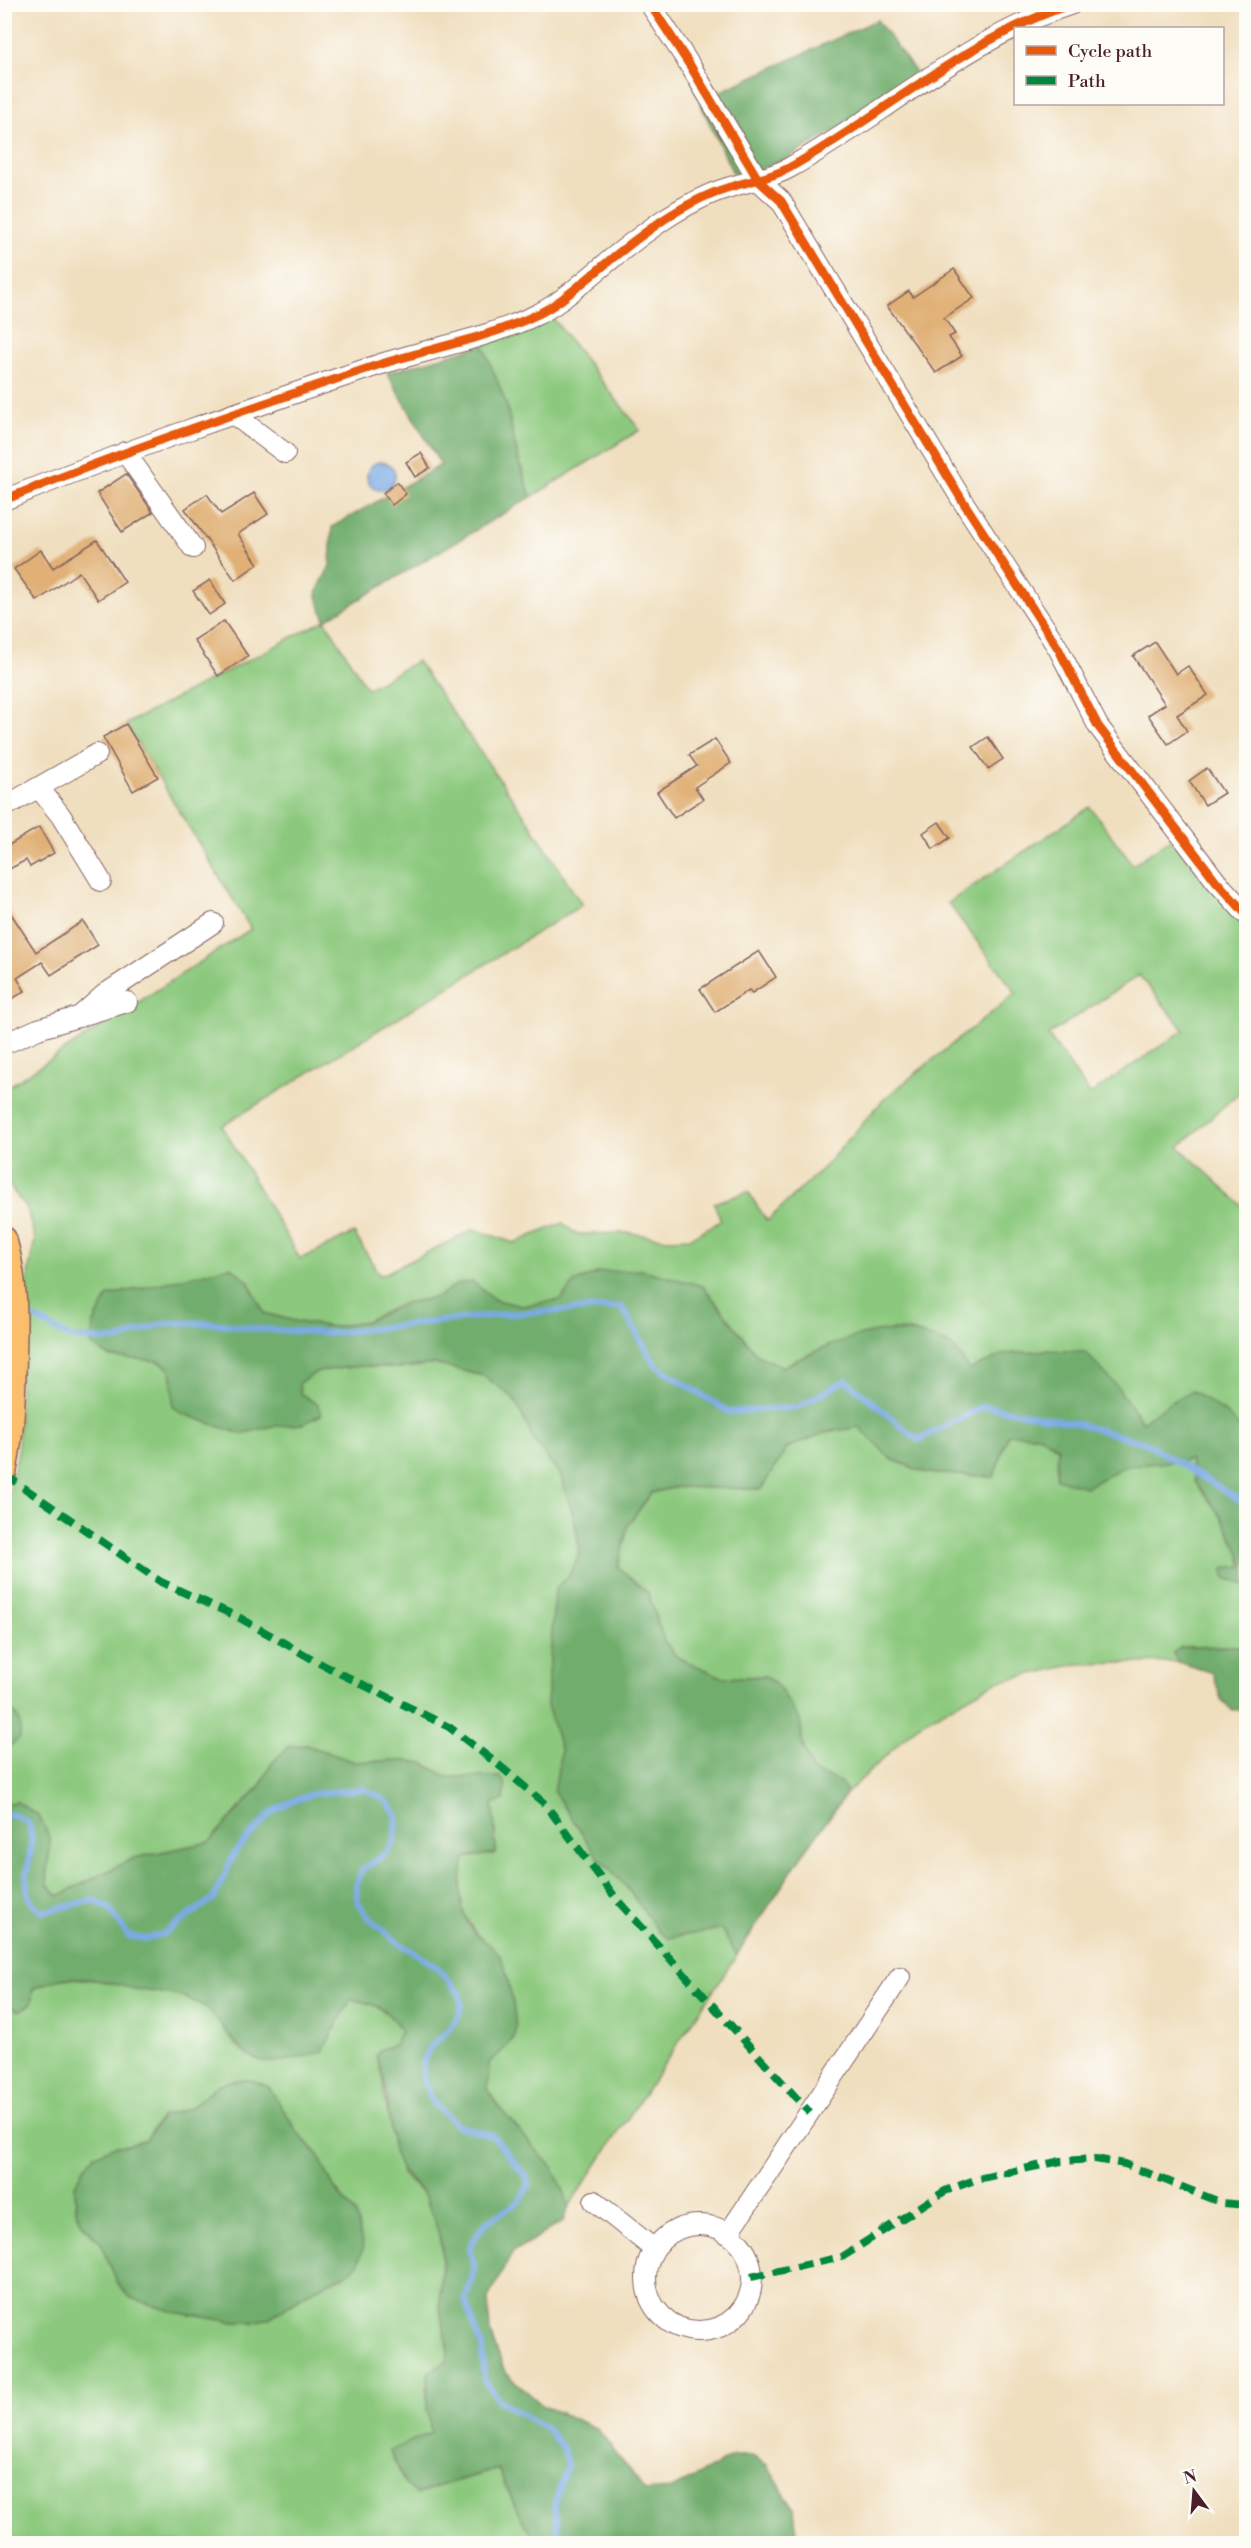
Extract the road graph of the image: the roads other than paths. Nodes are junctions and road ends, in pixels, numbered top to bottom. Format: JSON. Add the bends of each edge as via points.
{"nodes":[{"id":1,"x":650,"y":4,"type":"edge"},
{"id":2,"x":1072,"y":4,"type":"edge"},
{"id":3,"x":1019,"y":27,"type":"edge"},
{"id":4,"x":1014,"y":30,"type":"edge"},
{"id":5,"x":759,"y":181,"type":"junction"},
{"id":6,"x":233,"y":414,"type":"junction"},
{"id":7,"x":125,"y":452,"type":"junction"},
{"id":8,"x":285,"y":453,"type":"dead end"},
{"id":9,"x":4,"y":500,"type":"edge"},
{"id":10,"x":193,"y":548,"type":"dead end"},
{"id":11,"x":97,"y":754,"type":"dead end"},
{"id":12,"x":39,"y":788,"type":"junction"},
{"id":13,"x":4,"y":807,"type":"edge"},
{"id":14,"x":101,"y":880,"type":"dead end"},
{"id":15,"x":1246,"y":914,"type":"edge"},
{"id":16,"x":213,"y":923,"type":"dead end"},
{"id":17,"x":127,"y":1002,"type":"dead end"},
{"id":18,"x":79,"y":1017,"type":"junction"},
{"id":19,"x":4,"y":1044,"type":"edge"},
{"id":20,"x":4,"y":1239,"type":"edge"},
{"id":21,"x":4,"y":1473,"type":"edge"},
{"id":22,"x":900,"y":1977,"type":"dead end"},
{"id":23,"x":594,"y":2201,"type":"dead end"},
{"id":24,"x":728,"y":2234,"type":"junction"},
{"id":25,"x":654,"y":2249,"type":"junction"}],
"edges":[{"from":1,"to":5,"type":"street"},
{"from":2,"to":3,"type":"street"},
{"from":4,"to":5,"type":"street","via":[[957,59],[787,170]]},
{"from":5,"to":6,"type":"street","via":[[729,187],[691,203],[627,246],[560,302],[535,316]]},
{"from":5,"to":15,"type":"street","via":[[781,201],[962,500],[1058,648],[1098,726],[1215,881]]},
{"from":6,"to":7,"type":"street"},
{"from":6,"to":8,"type":"street"},
{"from":7,"to":9,"type":"street"},
{"from":7,"to":10,"type":"street"},
{"from":11,"to":12,"type":"street"},
{"from":12,"to":13,"type":"street"},
{"from":12,"to":14,"type":"street"},
{"from":16,"to":18,"type":"street","via":[[105,994]]},
{"from":17,"to":18,"type":"street"},
{"from":18,"to":19,"type":"street"},
{"from":20,"to":21,"type":"main road","via":[[10,1258],[15,1313],[12,1431]]},
{"from":22,"to":24,"type":"street"},
{"from":23,"to":25,"type":"street"},
{"from":24,"to":25,"type":"street","via":[[717,2228],[692,2225],[668,2234]]},
{"from":24,"to":25,"type":"street","via":[[748,2258],[750,2290],[738,2312],[718,2327],[705,2330],[680,2327],[664,2317],[652,2302],[645,2278]]}]}
